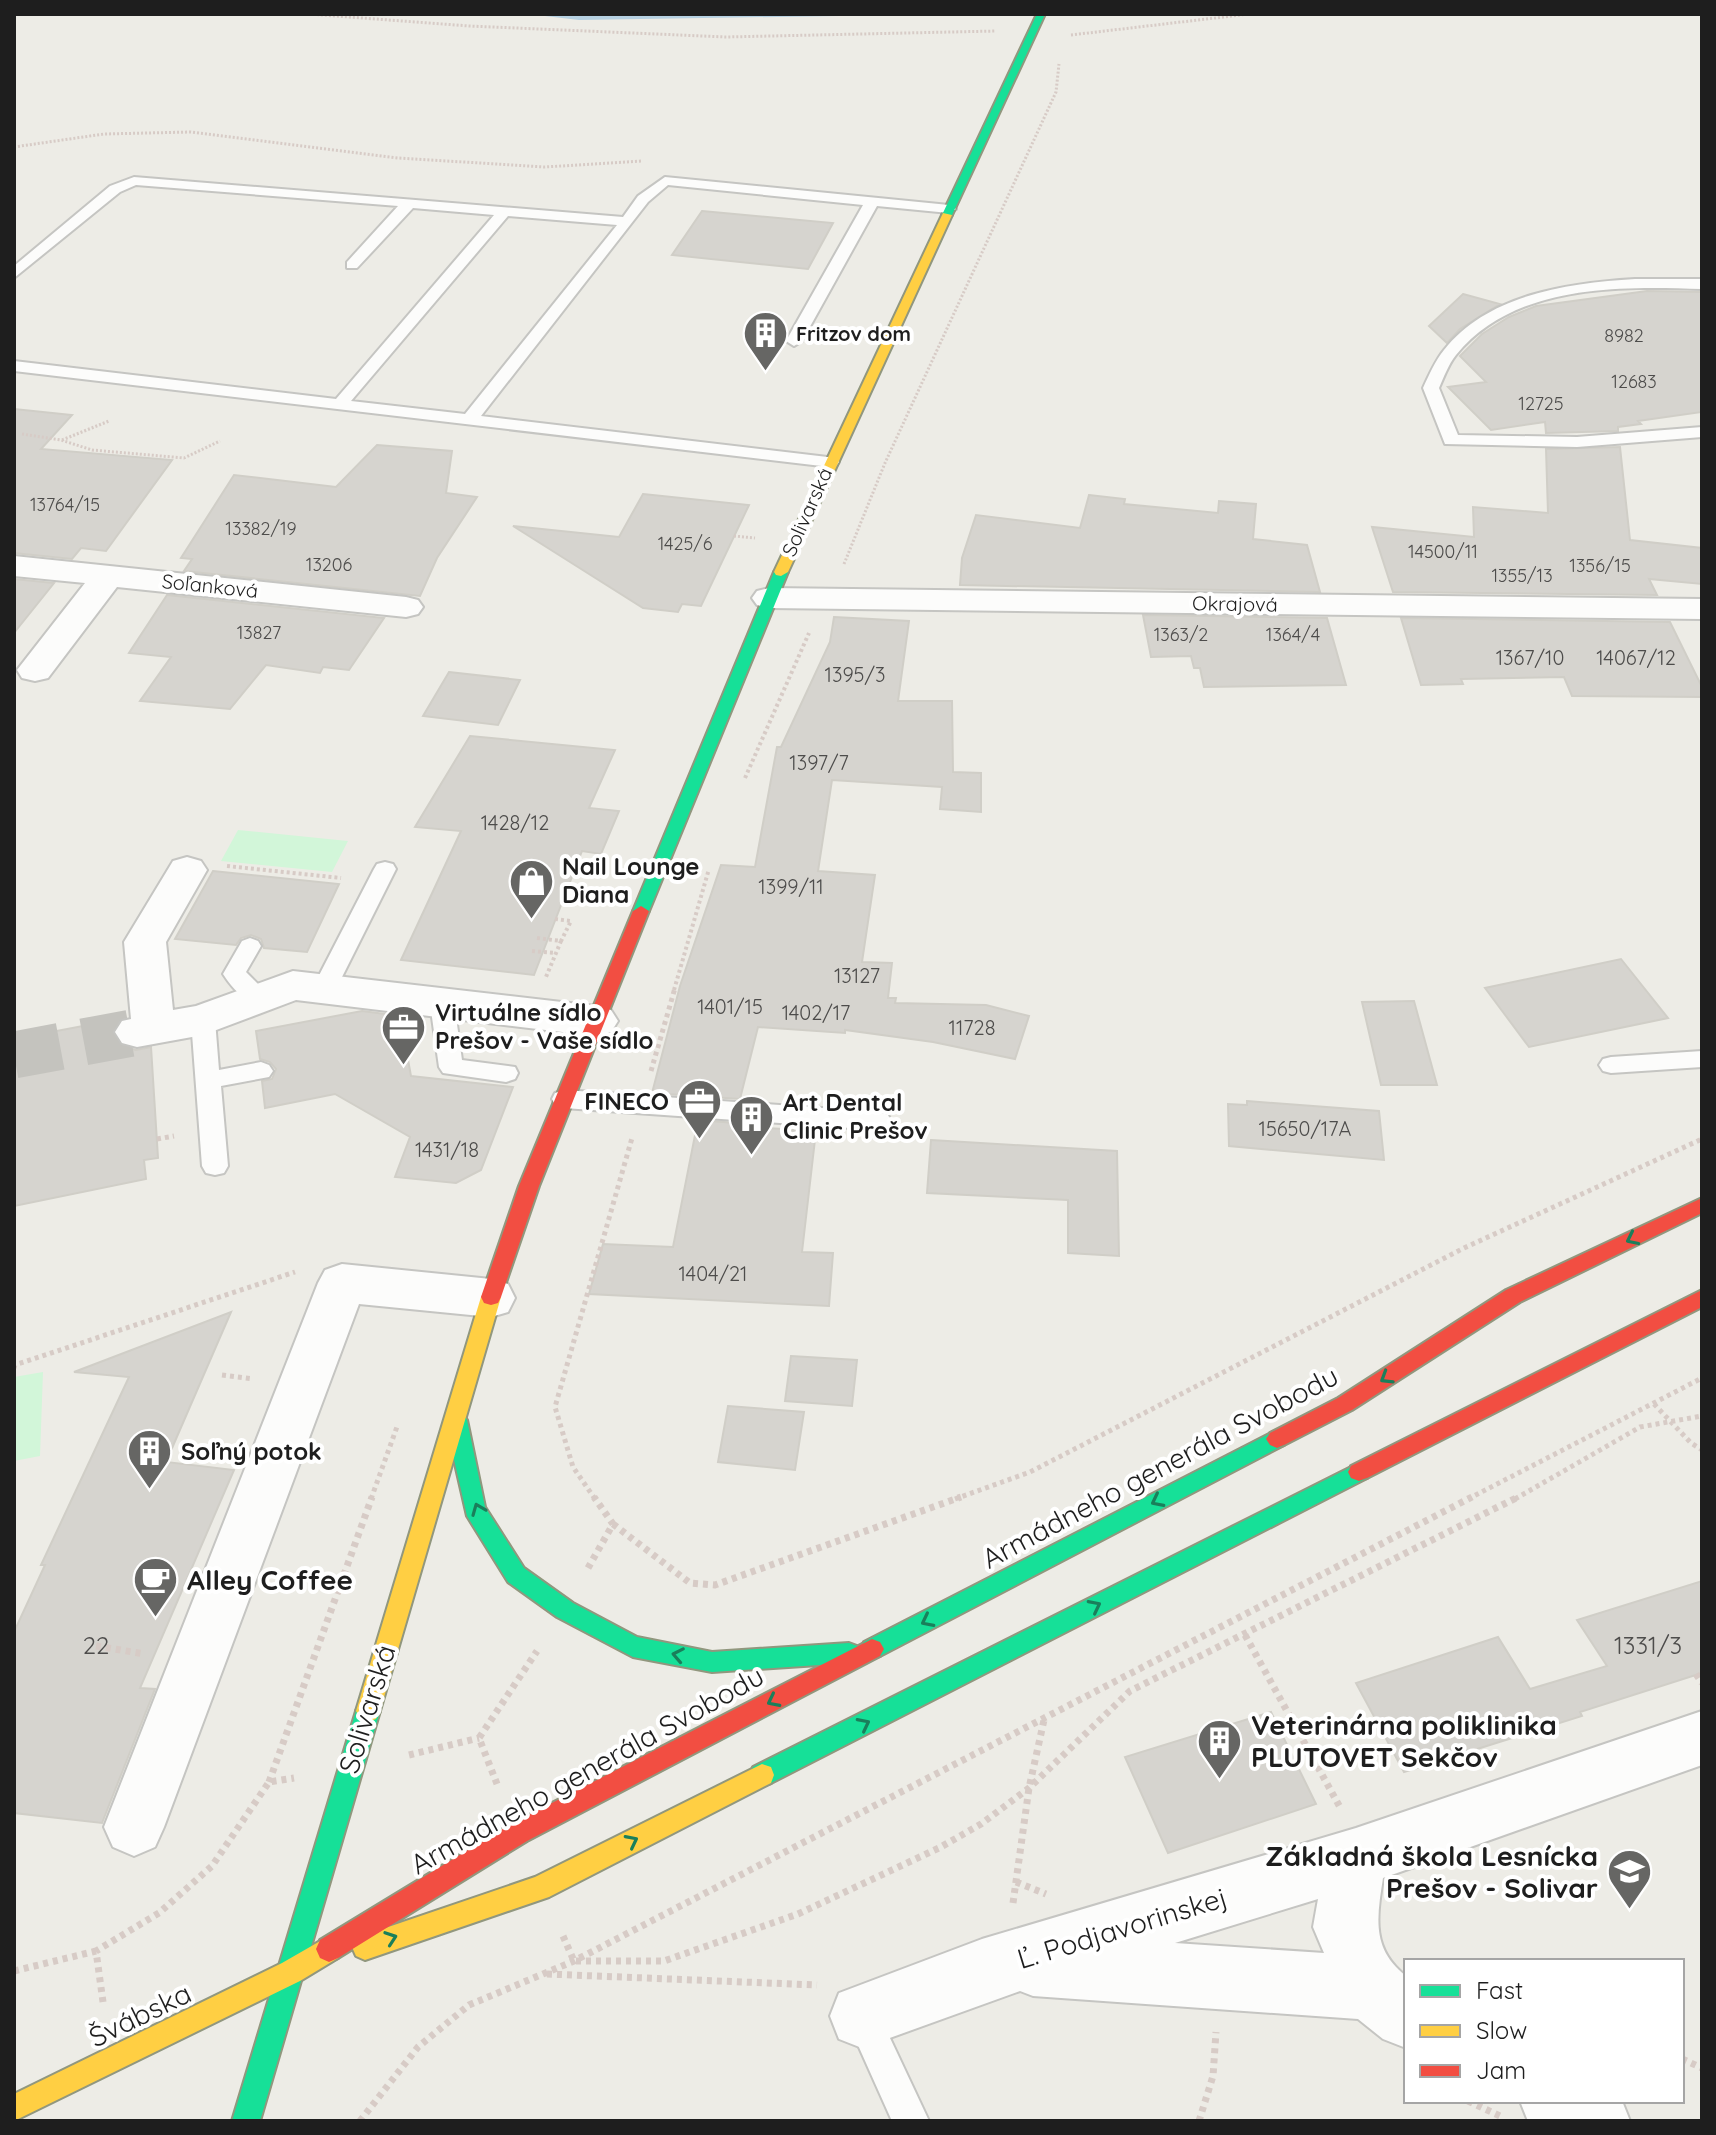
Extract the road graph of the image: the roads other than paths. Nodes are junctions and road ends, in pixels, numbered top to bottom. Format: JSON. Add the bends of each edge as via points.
{"nodes":[{"id":1,"x":1038,"y":21,"type":"edge"},
{"id":2,"x":872,"y":202,"type":"junction"},
{"id":3,"x":409,"y":203,"type":"junction"},
{"id":4,"x":949,"y":209,"type":"junction"},
{"id":5,"x":505,"y":211,"type":"junction"},
{"id":6,"x":627,"y":222,"type":"junction"},
{"id":7,"x":352,"y":265,"type":"dead end"},
{"id":8,"x":14,"y":274,"type":"edge"},
{"id":9,"x":1702,"y":284,"type":"edge"},
{"id":10,"x":794,"y":341,"type":"dead end"},
{"id":11,"x":14,"y":366,"type":"edge"},
{"id":12,"x":340,"y":404,"type":"junction"},
{"id":13,"x":470,"y":419,"type":"junction"},
{"id":14,"x":1702,"y":432,"type":"edge"},
{"id":15,"x":830,"y":462,"type":"junction"},
{"id":16,"x":14,"y":566,"type":"edge"},
{"id":17,"x":109,"y":575,"type":"junction"},
{"id":18,"x":769,"y":598,"type":"junction"},
{"id":19,"x":406,"y":607,"type":"dead end"},
{"id":20,"x":1702,"y":609,"type":"edge"},
{"id":21,"x":35,"y":670,"type":"dead end"},
{"id":22,"x":203,"y":867,"type":"road end"},
{"id":23,"x":385,"y":869,"type":"dead end"},
{"id":24,"x":250,"y":946,"type":"dead end"},
{"id":25,"x":324,"y":989,"type":"junction"},
{"id":26,"x":260,"y":998,"type":"junction"},
{"id":27,"x":442,"y":1003,"type":"junction"},
{"id":28,"x":203,"y":1020,"type":"junction"},
{"id":29,"x":596,"y":1021,"type":"junction"},
{"id":30,"x":1702,"y":1059,"type":"edge"},
{"id":31,"x":1611,"y":1065,"type":"dead end"},
{"id":32,"x":261,"y":1071,"type":"dead end"},
{"id":33,"x":506,"y":1073,"type":"dead end"},
{"id":34,"x":208,"y":1080,"type":"junction"},
{"id":35,"x":564,"y":1099,"type":"junction"},
{"id":36,"x":879,"y":1121,"type":"dead end"},
{"id":37,"x":215,"y":1166,"type":"dead end"},
{"id":38,"x":1702,"y":1205,"type":"edge"},
{"id":39,"x":491,"y":1298,"type":"junction"},
{"id":40,"x":1702,"y":1298,"type":"edge"},
{"id":41,"x":455,"y":1419,"type":"junction"},
{"id":42,"x":867,"y":1652,"type":"junction"},
{"id":43,"x":1702,"y":1738,"type":"edge"},
{"id":44,"x":134,"y":1827,"type":"dead end"},
{"id":45,"x":1352,"y":1840,"type":"junction"},
{"id":46,"x":1005,"y":1963,"type":"junction"},
{"id":47,"x":291,"y":1972,"type":"junction"},
{"id":48,"x":1388,"y":2002,"type":"edge"},
{"id":49,"x":862,"y":2016,"type":"joint"},
{"id":50,"x":1557,"y":2103,"type":"edge"},
{"id":51,"x":14,"y":2108,"type":"edge"},
{"id":52,"x":246,"y":2121,"type":"edge"},
{"id":53,"x":911,"y":2121,"type":"edge"},
{"id":54,"x":1597,"y":2121,"type":"edge"}],
"edges":[{"from":1,"to":4,"type":"street","name":"Solivarská"},
{"from":2,"to":4,"type":"lane"},
{"from":2,"to":6,"type":"lane","via":[[665,181]]},
{"from":2,"to":10,"type":"lane"},
{"from":3,"to":5,"type":"lane"},
{"from":3,"to":7,"type":"lane"},
{"from":3,"to":8,"type":"lane","via":[[134,181],[115,189]]},
{"from":4,"to":15,"type":"street","name":"Solivarská"},
{"from":5,"to":6,"type":"lane"},
{"from":5,"to":12,"type":"lane"},
{"from":6,"to":13,"type":"lane"},
{"from":9,"to":14,"type":"lane","via":[[1581,287],[1520,301],[1487,320],[1450,352],[1431,388],[1451,440],[1617,442]]},
{"from":11,"to":12,"type":"lane"},
{"from":12,"to":13,"type":"lane"},
{"from":13,"to":15,"type":"lane"},
{"from":15,"to":18,"type":"street","name":"Solivarská"},
{"from":16,"to":17,"type":"street","name":"Soľanková"},
{"from":17,"to":19,"type":"street","name":"Soľanková"},
{"from":17,"to":21,"type":"street"},
{"from":18,"to":20,"type":"street","name":"Okrajová"},
{"from":18,"to":29,"type":"street","name":"Solivarská"},
{"from":22,"to":28,"type":"street","via":[[145,942],[145,1030]]},
{"from":23,"to":25,"type":"lane"},
{"from":24,"to":26,"type":"lane","via":[[234,974]]},
{"from":25,"to":26,"type":"street","via":[[293,985]]},
{"from":25,"to":27,"type":"street"},
{"from":26,"to":28,"type":"street"},
{"from":27,"to":29,"type":"street"},
{"from":27,"to":33,"type":"lane","via":[[451,1067]]},
{"from":28,"to":34,"type":"lane"},
{"from":29,"to":35,"type":"street","name":"Solivarská"},
{"from":30,"to":31,"type":"lane"},
{"from":32,"to":34,"type":"lane"},
{"from":34,"to":37,"type":"lane"},
{"from":35,"to":36,"type":"lane"},
{"from":35,"to":39,"type":"street","name":"Solivarská"},
{"from":38,"to":42,"type":"street","name":"Armádneho generála Svobodu","one_way":true,"via":[[1513,1296],[1345,1404]]},
{"from":39,"to":41,"type":"street","name":"Solivarská"},
{"from":39,"to":44,"type":"street","via":[[342,1283]]},
{"from":47,"to":40,"type":"street","one_way":true,"via":[[540,1888]]},
{"from":42,"to":41,"type":"street","one_way":true,"via":[[712,1662],[633,1647],[565,1610],[516,1575],[475,1509]]},
{"from":41,"to":47,"type":"street","name":"Solivarská"},
{"from":42,"to":47,"type":"street","name":"Armádneho generála Svobodu","one_way":true,"via":[[518,1833]]},
{"from":43,"to":45,"type":"street","name":"Ľ. Podjavorinskej"},
{"from":45,"to":46,"type":"street","name":"Ľ. Podjavorinskej"},
{"from":45,"to":48,"type":"street","via":[[1344,1927]]},
{"from":46,"to":48,"type":"street"},
{"from":46,"to":49,"type":"street","name":"Ľ. Podjavorinskej"},
{"from":47,"to":51,"type":"street","name":"Švábska"},
{"from":47,"to":52,"type":"street","name":"Solivarská"},
{"from":49,"to":53,"type":"lane"},
{"from":50,"to":54,"type":"street"}]}
